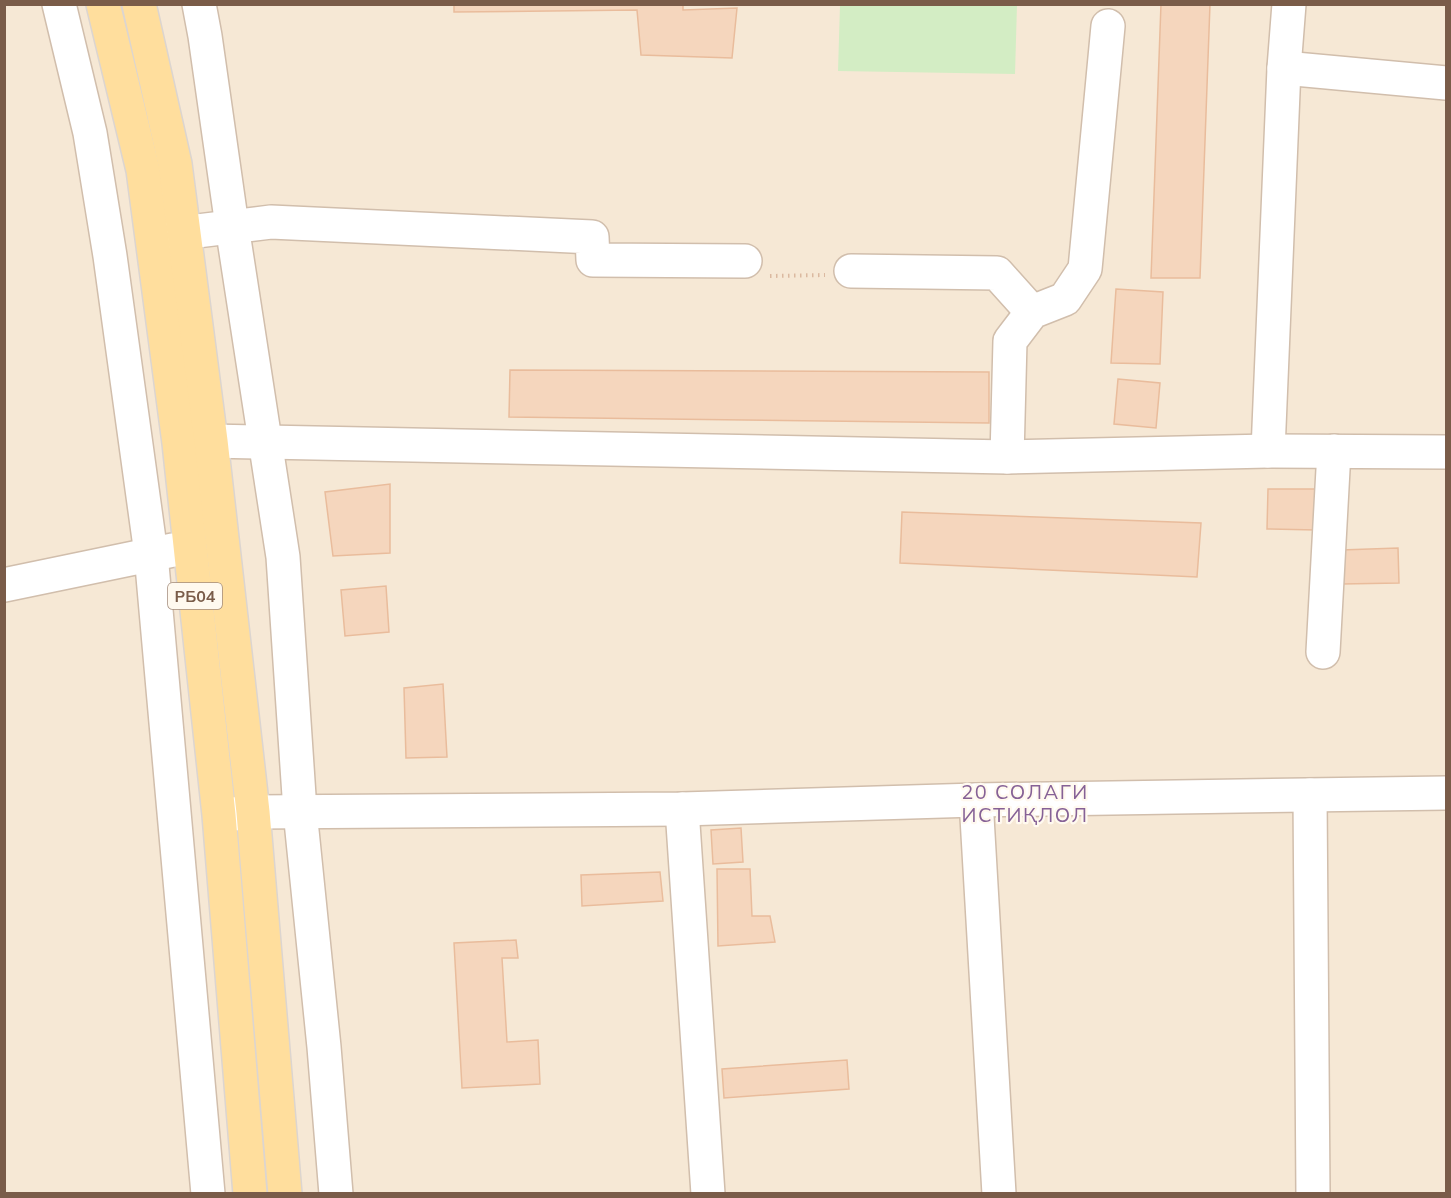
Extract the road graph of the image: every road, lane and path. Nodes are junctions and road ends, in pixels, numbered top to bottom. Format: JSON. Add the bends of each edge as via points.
{"nodes":[{"id":1,"x":59,"y":4,"type":"edge"},
{"id":2,"x":103,"y":4,"type":"edge"},
{"id":3,"x":139,"y":4,"type":"edge"},
{"id":4,"x":199,"y":4,"type":"edge"},
{"id":5,"x":1289,"y":4,"type":"edge"},
{"id":6,"x":1108,"y":26,"type":"dead end"},
{"id":7,"x":1284,"y":68,"type":"junction"},
{"id":8,"x":1446,"y":83,"type":"edge"},
{"id":9,"x":232,"y":226,"type":"junction"},
{"id":10,"x":184,"y":232,"type":"junction"},
{"id":11,"x":151,"y":237,"type":"junction"},
{"id":12,"x":745,"y":261,"type":"joint"},
{"id":13,"x":851,"y":271,"type":"joint"},
{"id":14,"x":1032,"y":312,"type":"junction"},
{"id":15,"x":211,"y":441,"type":"junction"},
{"id":16,"x":267,"y":442,"type":"junction"},
{"id":17,"x":179,"y":443,"type":"junction"},
{"id":18,"x":1268,"y":451,"type":"junction"},
{"id":19,"x":1334,"y":451,"type":"junction"},
{"id":20,"x":1446,"y":452,"type":"edge"},
{"id":21,"x":1006,"y":457,"type":"junction"},
{"id":22,"x":223,"y":542,"type":"junction"},
{"id":23,"x":190,"y":546,"type":"junction"},
{"id":24,"x":152,"y":554,"type":"junction"},
{"id":25,"x":4,"y":585,"type":"edge"},
{"id":26,"x":1323,"y":652,"type":"dead end"},
{"id":27,"x":1446,"y":792,"type":"edge"},
{"id":28,"x":1310,"y":795,"type":"junction"},
{"id":29,"x":976,"y":800,"type":"junction"},
{"id":30,"x":681,"y":809,"type":"junction"},
{"id":31,"x":300,"y":811,"type":"junction"},
{"id":32,"x":253,"y":812,"type":"junction"},
{"id":33,"x":219,"y":815,"type":"junction"},
{"id":34,"x":208,"y":1194,"type":"edge"},
{"id":35,"x":250,"y":1194,"type":"edge"},
{"id":36,"x":285,"y":1194,"type":"edge"},
{"id":37,"x":336,"y":1194,"type":"edge"},
{"id":38,"x":708,"y":1194,"type":"edge"},
{"id":39,"x":999,"y":1194,"type":"edge"},
{"id":40,"x":1313,"y":1194,"type":"edge"}],
"edges":[{"from":1,"to":24,"type":"street","via":[[90,133]]},
{"from":2,"to":11,"type":"main road","number":"РБ04","via":[[142,170]]},
{"from":3,"to":10,"type":"main road","number":"РБ04","via":[[175,164]]},
{"from":4,"to":9,"type":"street"},
{"from":5,"to":7,"type":"street"},
{"from":6,"to":14,"type":"street","via":[[1085,269],[1065,299]]},
{"from":7,"to":8,"type":"street"},
{"from":7,"to":18,"type":"street"},
{"from":9,"to":10,"type":"street"},
{"from":9,"to":12,"type":"street","via":[[271,222],[592,237],[593,260]]},
{"from":9,"to":16,"type":"street"},
{"from":10,"to":11,"type":"street"},
{"from":10,"to":15,"type":"main road","number":"РБ04"},
{"from":11,"to":17,"type":"main road","number":"РБ04"},
{"from":12,"to":13,"type":"path","via":[[758,276],[819,276]]},
{"from":13,"to":14,"type":"street","via":[[997,273]]},
{"from":14,"to":21,"type":"street","via":[[1010,342]]},
{"from":15,"to":16,"type":"street"},
{"from":15,"to":17,"type":"street"},
{"from":15,"to":22,"type":"main road","number":"РБ04"},
{"from":16,"to":21,"type":"street"},
{"from":16,"to":31,"type":"street","via":[[283,557]]},
{"from":17,"to":23,"type":"main road","number":"РБ04"},
{"from":18,"to":19,"type":"street"},
{"from":18,"to":21,"type":"street"},
{"from":19,"to":20,"type":"street"},
{"from":19,"to":26,"type":"street"},
{"from":22,"to":23,"type":"street"},
{"from":22,"to":32,"type":"main road","number":"РБ04"},
{"from":23,"to":24,"type":"street"},
{"from":23,"to":33,"type":"main road","number":"РБ04"},
{"from":24,"to":25,"type":"street"},
{"from":24,"to":34,"type":"street"},
{"from":27,"to":28,"type":"street"},
{"from":28,"to":29,"type":"street"},
{"from":28,"to":40,"type":"street"},
{"from":29,"to":30,"type":"street"},
{"from":29,"to":39,"type":"street"},
{"from":30,"to":31,"type":"street"},
{"from":30,"to":38,"type":"street"},
{"from":31,"to":32,"type":"street"},
{"from":31,"to":37,"type":"street"},
{"from":32,"to":33,"type":"street"},
{"from":32,"to":36,"type":"main road","number":"РБ04"},
{"from":33,"to":35,"type":"main road","number":"РБ04"}]}
